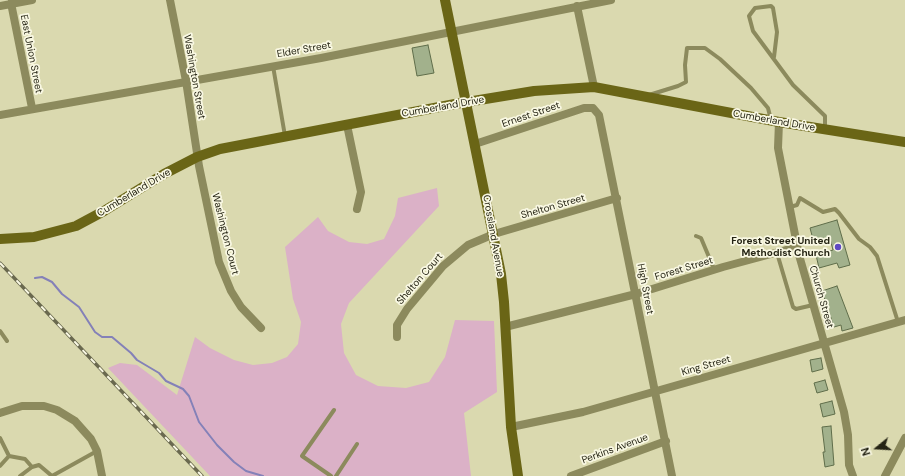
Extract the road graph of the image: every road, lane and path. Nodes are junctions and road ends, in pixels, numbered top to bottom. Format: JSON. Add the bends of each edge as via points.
{"nodes":[{"id":1,"x":32,"y":0,"type":"edge"},
{"id":2,"x":170,"y":0,"type":"edge"},
{"id":3,"x":445,"y":0,"type":"edge"},
{"id":4,"x":611,"y":0,"type":"edge"},
{"id":5,"x":11,"y":3,"type":"junction"},
{"id":6,"x":0,"y":6,"type":"edge"},
{"id":7,"x":577,"y":6,"type":"junction"},
{"id":8,"x":450,"y":33,"type":"junction"},
{"id":9,"x":774,"y":57,"type":"junction"},
{"id":10,"x":273,"y":66,"type":"junction"},
{"id":11,"x":186,"y":81,"type":"junction"},
{"id":12,"x":594,"y":87,"type":"junction"},
{"id":13,"x":644,"y":97,"type":"junction"},
{"id":14,"x":465,"y":103,"type":"junction"},
{"id":15,"x":32,"y":108,"type":"junction"},
{"id":16,"x":593,"y":108,"type":"joint"},
{"id":17,"x":0,"y":115,"type":"edge"},
{"id":18,"x":775,"y":121,"type":"junction"},
{"id":19,"x":347,"y":125,"type":"junction"},
{"id":20,"x":825,"y":130,"type":"junction"},
{"id":21,"x":285,"y":136,"type":"junction"},
{"id":22,"x":905,"y":142,"type":"edge"},
{"id":23,"x":475,"y":144,"type":"junction"},
{"id":24,"x":197,"y":157,"type":"junction"},
{"id":25,"x":617,"y":198,"type":"junction"},
{"id":26,"x":790,"y":207,"type":"junction"},
{"id":27,"x":357,"y":209,"type":"dead end"},
{"id":28,"x":494,"y":234,"type":"junction"},
{"id":29,"x":696,"y":236,"type":"dead end"},
{"id":30,"x":0,"y":238,"type":"edge"},
{"id":31,"x":798,"y":247,"type":"junction"},
{"id":32,"x":777,"y":252,"type":"junction"},
{"id":33,"x":714,"y":270,"type":"junction"},
{"id":34,"x":636,"y":294,"type":"junction"},
{"id":35,"x":813,"y":305,"type":"junction"},
{"id":36,"x":901,"y":321,"type":"edge"},
{"id":37,"x":506,"y":327,"type":"junction"},
{"id":38,"x":261,"y":328,"type":"dead end"},
{"id":39,"x":0,"y":331,"type":"edge"},
{"id":40,"x":397,"y":337,"type":"dead end"},
{"id":41,"x":7,"y":341,"type":"dead end"},
{"id":42,"x":824,"y":342,"type":"junction"},
{"id":43,"x":655,"y":391,"type":"junction"},
{"id":44,"x":334,"y":410,"type":"dead end"},
{"id":45,"x":0,"y":413,"type":"edge"},
{"id":46,"x":511,"y":427,"type":"junction"},
{"id":47,"x":0,"y":438,"type":"edge"},
{"id":48,"x":905,"y":438,"type":"edge"},
{"id":49,"x":666,"y":441,"type":"junction"},
{"id":50,"x":357,"y":444,"type":"dead end"},
{"id":51,"x":97,"y":451,"type":"junction"},
{"id":52,"x":9,"y":456,"type":"junction"},
{"id":53,"x":0,"y":466,"type":"edge"},
{"id":54,"x":32,"y":467,"type":"junction"},
{"id":55,"x":20,"y":476,"type":"edge"},
{"id":56,"x":52,"y":476,"type":"edge"},
{"id":57,"x":102,"y":476,"type":"edge"},
{"id":58,"x":331,"y":476,"type":"edge"},
{"id":59,"x":336,"y":476,"type":"edge"},
{"id":60,"x":518,"y":476,"type":"edge"},
{"id":61,"x":571,"y":476,"type":"edge"},
{"id":62,"x":672,"y":476,"type":"edge"},
{"id":63,"x":853,"y":476,"type":"edge"},
{"id":64,"x":885,"y":476,"type":"edge"}],
"edges":[{"from":1,"to":5,"type":"street"},
{"from":2,"to":11,"type":"street","name":"Washington Street"},
{"from":3,"to":8,"type":"main road","name":"Crossland Avenue"},
{"from":4,"to":7,"type":"street","name":"Elder Street"},
{"from":5,"to":6,"type":"street"},
{"from":5,"to":15,"type":"street","name":"East Union Street"},
{"from":7,"to":8,"type":"street","name":"Elder Street"},
{"from":7,"to":12,"type":"street"},
{"from":8,"to":10,"type":"street","name":"Elder Street"},
{"from":8,"to":14,"type":"main road","name":"Crossland Avenue"},
{"from":9,"to":9,"type":"lane","via":[[753,31],[749,16],[755,8],[773,8],[777,32]]},
{"from":9,"to":20,"type":"lane","via":[[793,85],[825,116]]},
{"from":10,"to":11,"type":"street","name":"Elder Street"},
{"from":10,"to":21,"type":"lane"},
{"from":11,"to":15,"type":"street","name":"Elder Street"},
{"from":11,"to":24,"type":"street","name":"Washington Street"},
{"from":12,"to":13,"type":"main road","name":"Cumberland Drive"},
{"from":12,"to":14,"type":"main road","name":"Cumberland Drive","via":[[534,92]]},
{"from":13,"to":18,"type":"main road","name":"Cumberland Drive"},
{"from":13,"to":18,"type":"lane","via":[[686,82],[687,48],[705,48],[751,88]]},
{"from":14,"to":19,"type":"main road","name":"Cumberland Drive"},
{"from":14,"to":23,"type":"main road","name":"Crossland Avenue"},
{"from":15,"to":17,"type":"street","name":"Elder Street"},
{"from":16,"to":23,"type":"street","name":"Ernest Street","via":[[578,110]]},
{"from":16,"to":25,"type":"street","name":"High Street","via":[[602,120]]},
{"from":18,"to":20,"type":"main road","name":"Cumberland Drive"},
{"from":18,"to":26,"type":"street","name":"Church Street"},
{"from":19,"to":21,"type":"main road","name":"Cumberland Drive"},
{"from":19,"to":27,"type":"street","via":[[361,192]]},
{"from":20,"to":22,"type":"main road","name":"Cumberland Drive"},
{"from":21,"to":24,"type":"main road","name":"Cumberland Drive","via":[[226,148]]},
{"from":23,"to":28,"type":"main road","name":"Crossland Avenue"},
{"from":24,"to":30,"type":"main road","name":"Cumberland Drive","via":[[76,226],[48,234]]},
{"from":24,"to":38,"type":"street","name":"Washington Court","via":[[224,278],[242,307]]},
{"from":25,"to":28,"type":"street","name":"Shelton Street"},
{"from":25,"to":34,"type":"street","name":"High Street"},
{"from":26,"to":31,"type":"street","name":"Church Street"},
{"from":26,"to":36,"type":"lane","via":[[797,205],[800,198],[823,212],[835,209],[839,213],[855,235],[877,256]]},
{"from":28,"to":37,"type":"main road","name":"Crossland Avenue"},
{"from":28,"to":40,"type":"street","name":"Shelton Court","via":[[468,245],[434,275],[400,318]]},
{"from":29,"to":33,"type":"lane","via":[[701,238]]},
{"from":31,"to":32,"type":"street","name":"Forest Street"},
{"from":31,"to":35,"type":"street","name":"Church Street"},
{"from":32,"to":33,"type":"street","name":"Forest Street"},
{"from":32,"to":35,"type":"lane","via":[[793,307],[796,309]]},
{"from":33,"to":34,"type":"street","name":"Forest Street"},
{"from":34,"to":37,"type":"street","name":"Forest Street"},
{"from":34,"to":43,"type":"street","name":"High Street"},
{"from":35,"to":42,"type":"street","name":"Church Street"},
{"from":36,"to":42,"type":"street","name":"King Street"},
{"from":37,"to":46,"type":"main road","name":"Crossland Avenue"},
{"from":39,"to":41,"type":"lane"},
{"from":42,"to":43,"type":"street","name":"King Street"},
{"from":42,"to":63,"type":"street","name":"Church Street","via":[[847,424],[849,465]]},
{"from":43,"to":46,"type":"street","name":"King Street","via":[[583,412]]},
{"from":43,"to":49,"type":"street","name":"High Street"},
{"from":44,"to":58,"type":"lane","via":[[302,456]]},
{"from":45,"to":51,"type":"street","via":[[31,405],[57,410],[79,426],[91,439]]},
{"from":46,"to":60,"type":"main road","name":"Crossland Avenue"},
{"from":47,"to":52,"type":"lane"},
{"from":48,"to":64,"type":"street"},
{"from":49,"to":61,"type":"street","name":"Perkins Avenue"},
{"from":49,"to":62,"type":"street","name":"High Street"},
{"from":50,"to":59,"type":"lane"},
{"from":51,"to":56,"type":"lane"},
{"from":51,"to":57,"type":"street"},
{"from":52,"to":53,"type":"lane"},
{"from":52,"to":54,"type":"lane","via":[[25,458]]},
{"from":54,"to":55,"type":"lane"},
{"from":54,"to":56,"type":"lane","via":[[39,465]]}]}
